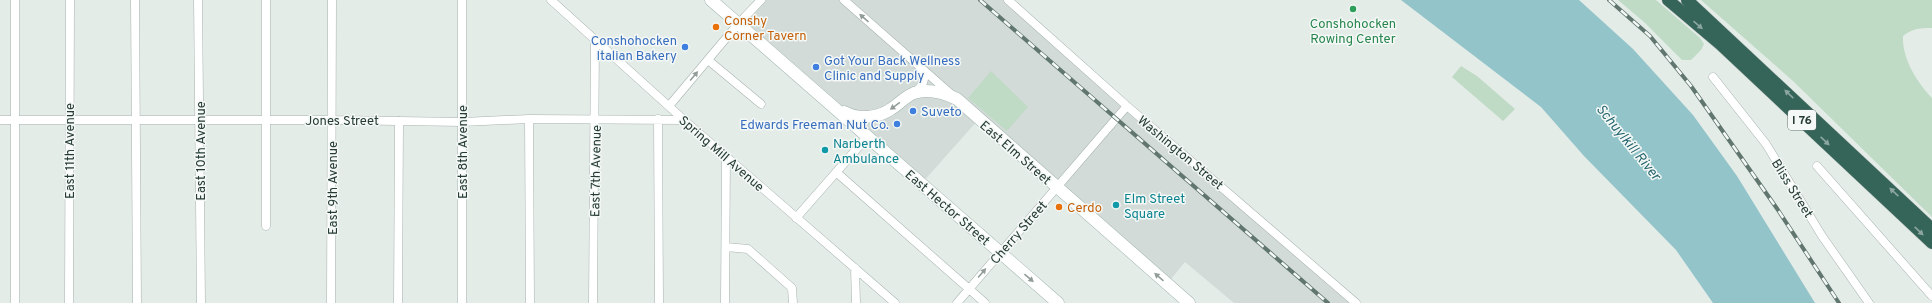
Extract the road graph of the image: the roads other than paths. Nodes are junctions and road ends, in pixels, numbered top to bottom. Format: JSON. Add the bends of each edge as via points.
{"nodes":[{"id":1,"x":15,"y":0,"type":"edge"},
{"id":2,"x":70,"y":0,"type":"edge"},
{"id":3,"x":135,"y":0,"type":"edge"},
{"id":4,"x":198,"y":0,"type":"edge"},
{"id":5,"x":266,"y":0,"type":"edge"},
{"id":6,"x":332,"y":0,"type":"edge"},
{"id":7,"x":462,"y":0,"type":"edge"},
{"id":8,"x":711,"y":0,"type":"edge"},
{"id":9,"x":761,"y":0,"type":"edge"},
{"id":10,"x":844,"y":0,"type":"edge"},
{"id":11,"x":1008,"y":0,"type":"edge"},
{"id":12,"x":1668,"y":0,"type":"edge"},
{"id":13,"x":1687,"y":0,"type":"edge"},
{"id":14,"x":555,"y":1,"type":"edge"},
{"id":15,"x":738,"y":24,"type":"junction"},
{"id":16,"x":595,"y":40,"type":"junction"},
{"id":17,"x":708,"y":60,"type":"junction"},
{"id":18,"x":916,"y":64,"type":"junction"},
{"id":19,"x":1713,"y":77,"type":"dead end"},
{"id":20,"x":914,"y":93,"type":"junction"},
{"id":21,"x":956,"y":99,"type":"junction"},
{"id":22,"x":826,"y":100,"type":"junction"},
{"id":23,"x":760,"y":104,"type":"dead end"},
{"id":24,"x":669,"y":106,"type":"junction"},
{"id":25,"x":1127,"y":106,"type":"junction"},
{"id":26,"x":879,"y":115,"type":"junction"},
{"id":27,"x":529,"y":119,"type":"junction"},
{"id":28,"x":658,"y":119,"type":"junction"},
{"id":29,"x":0,"y":120,"type":"edge"},
{"id":30,"x":15,"y":120,"type":"junction"},
{"id":31,"x":266,"y":120,"type":"junction"},
{"id":32,"x":333,"y":120,"type":"junction"},
{"id":33,"x":596,"y":120,"type":"junction"},
{"id":34,"x":684,"y":120,"type":"junction"},
{"id":35,"x":69,"y":121,"type":"junction"},
{"id":36,"x":135,"y":121,"type":"junction"},
{"id":37,"x":200,"y":121,"type":"junction"},
{"id":38,"x":398,"y":121,"type":"junction"},
{"id":39,"x":463,"y":122,"type":"junction"},
{"id":40,"x":868,"y":136,"type":"junction"},
{"id":41,"x":726,"y":156,"type":"junction"},
{"id":42,"x":1817,"y":166,"type":"dead end"},
{"id":43,"x":836,"y":172,"type":"junction"},
{"id":44,"x":1056,"y":188,"type":"junction"},
{"id":45,"x":796,"y":218,"type":"junction"},
{"id":46,"x":266,"y":226,"type":"dead end"},
{"id":47,"x":1932,"y":229,"type":"edge"},
{"id":48,"x":1932,"y":244,"type":"edge"},
{"id":49,"x":726,"y":247,"type":"junction"},
{"id":50,"x":1000,"y":252,"type":"junction"},
{"id":51,"x":855,"y":268,"type":"junction"},
{"id":52,"x":969,"y":289,"type":"junction"},
{"id":53,"x":1932,"y":296,"type":"edge"},
{"id":54,"x":1347,"y":300,"type":"edge"},
{"id":55,"x":15,"y":303,"type":"edge"},
{"id":56,"x":69,"y":303,"type":"edge"},
{"id":57,"x":137,"y":303,"type":"edge"},
{"id":58,"x":201,"y":303,"type":"edge"},
{"id":59,"x":331,"y":303,"type":"edge"},
{"id":60,"x":398,"y":303,"type":"edge"},
{"id":61,"x":462,"y":303,"type":"edge"},
{"id":62,"x":530,"y":303,"type":"edge"},
{"id":63,"x":593,"y":303,"type":"edge"},
{"id":64,"x":659,"y":303,"type":"edge"},
{"id":65,"x":725,"y":303,"type":"edge"},
{"id":66,"x":793,"y":303,"type":"edge"},
{"id":67,"x":856,"y":303,"type":"edge"},
{"id":68,"x":895,"y":303,"type":"edge"},
{"id":69,"x":957,"y":303,"type":"edge"},
{"id":70,"x":985,"y":303,"type":"edge"},
{"id":71,"x":1058,"y":303,"type":"edge"},
{"id":72,"x":1189,"y":303,"type":"edge"},
{"id":73,"x":1356,"y":303,"type":"edge"},
{"id":74,"x":1869,"y":303,"type":"edge"}],
"edges":[{"from":1,"to":30,"type":"street"},
{"from":2,"to":35,"type":"street","name":"East 11th Avenue"},
{"from":3,"to":36,"type":"street"},
{"from":4,"to":37,"type":"street","name":"East 10th Avenue"},
{"from":5,"to":31,"type":"street"},
{"from":6,"to":32,"type":"street","name":"East 9th Avenue"},
{"from":7,"to":39,"type":"street","name":"East 8th Avenue"},
{"from":8,"to":15,"type":"main road","name":"East Hector Street"},
{"from":9,"to":15,"type":"street"},
{"from":18,"to":10,"type":"street","name":"East Elm Street","one_way":true},
{"from":11,"to":25,"type":"street","name":"Washington Street"},
{"from":12,"to":48,"type":"highway","number":"I 76","one_way":true,"via":[[1720,44]]},
{"from":47,"to":13,"type":"highway","number":"I 76","one_way":true},
{"from":14,"to":16,"type":"street","name":"Spring Mill Avenue"},
{"from":15,"to":17,"type":"street"},
{"from":15,"to":22,"type":"main road","name":"East Hector Street"},
{"from":16,"to":24,"type":"street","name":"Spring Mill Avenue"},
{"from":16,"to":33,"type":"street","name":"East 7th Avenue"},
{"from":17,"to":23,"type":"street"},
{"from":24,"to":17,"type":"street","one_way":true},
{"from":18,"to":20,"type":"street","via":[[923,71],[924,77],[922,84]]},
{"from":18,"to":21,"type":"street","name":"East Elm Street"},
{"from":19,"to":74,"type":"street","name":"Bliss Street","via":[[1766,144],[1822,236]]},
{"from":20,"to":21,"type":"main road","via":[[940,92]]},
{"from":20,"to":26,"type":"main road","one_way":true},
{"from":21,"to":44,"type":"main road","name":"East Elm Street"},
{"from":22,"to":26,"type":"main road","via":[[854,116]]},
{"from":22,"to":40,"type":"main road","name":"East Hector Street"},
{"from":24,"to":34,"type":"street","name":"Spring Mill Avenue"},
{"from":25,"to":44,"type":"street","name":"Cherry Street"},
{"from":25,"to":54,"type":"street","name":"Washington Street"},
{"from":26,"to":40,"type":"main road","via":[[870,124]]},
{"from":27,"to":33,"type":"street","name":"Jones Street"},
{"from":27,"to":39,"type":"street","name":"Jones Street"},
{"from":27,"to":62,"type":"street"},
{"from":28,"to":33,"type":"street","name":"Jones Street"},
{"from":28,"to":34,"type":"street","name":"Jones Street"},
{"from":28,"to":64,"type":"street"},
{"from":29,"to":30,"type":"street","name":"Jones Street"},
{"from":30,"to":35,"type":"street","name":"Jones Street"},
{"from":30,"to":55,"type":"street"},
{"from":31,"to":32,"type":"street","name":"Jones Street"},
{"from":31,"to":37,"type":"street","name":"Jones Street"},
{"from":31,"to":46,"type":"street"},
{"from":32,"to":38,"type":"street","name":"Jones Street"},
{"from":32,"to":59,"type":"street","name":"East 9th Avenue"},
{"from":33,"to":63,"type":"street","name":"East 7th Avenue"},
{"from":34,"to":41,"type":"street","name":"Spring Mill Avenue"},
{"from":35,"to":36,"type":"street","name":"Jones Street"},
{"from":35,"to":56,"type":"street","name":"East 11th Avenue"},
{"from":36,"to":37,"type":"street","name":"Jones Street"},
{"from":36,"to":57,"type":"street"},
{"from":37,"to":58,"type":"street","name":"East 10th Avenue"},
{"from":38,"to":39,"type":"street","name":"Jones Street"},
{"from":38,"to":60,"type":"street"},
{"from":39,"to":61,"type":"street","name":"East 8th Avenue"},
{"from":40,"to":43,"type":"street"},
{"from":40,"to":50,"type":"main road","name":"East Hector Street"},
{"from":41,"to":45,"type":"street","name":"Spring Mill Avenue"},
{"from":41,"to":49,"type":"street"},
{"from":42,"to":53,"type":"street"},
{"from":43,"to":45,"type":"street"},
{"from":43,"to":52,"type":"street"},
{"from":44,"to":50,"type":"street","name":"Cherry Street"},
{"from":72,"to":44,"type":"main road","name":"East Elm Street","one_way":true},
{"from":45,"to":51,"type":"street","name":"Spring Mill Avenue"},
{"from":49,"to":65,"type":"street"},
{"from":49,"to":66,"type":"street","via":[[748,249],[792,288]]},
{"from":52,"to":50,"type":"street","name":"Cherry Street","one_way":true},
{"from":50,"to":71,"type":"main road","name":"East Hector Street","one_way":true},
{"from":51,"to":67,"type":"street"},
{"from":51,"to":68,"type":"street","name":"Spring Mill Avenue"},
{"from":52,"to":69,"type":"street","name":"Cherry Street"},
{"from":52,"to":70,"type":"street"},
{"from":54,"to":73,"type":"street","name":"Washington Street"}]}
